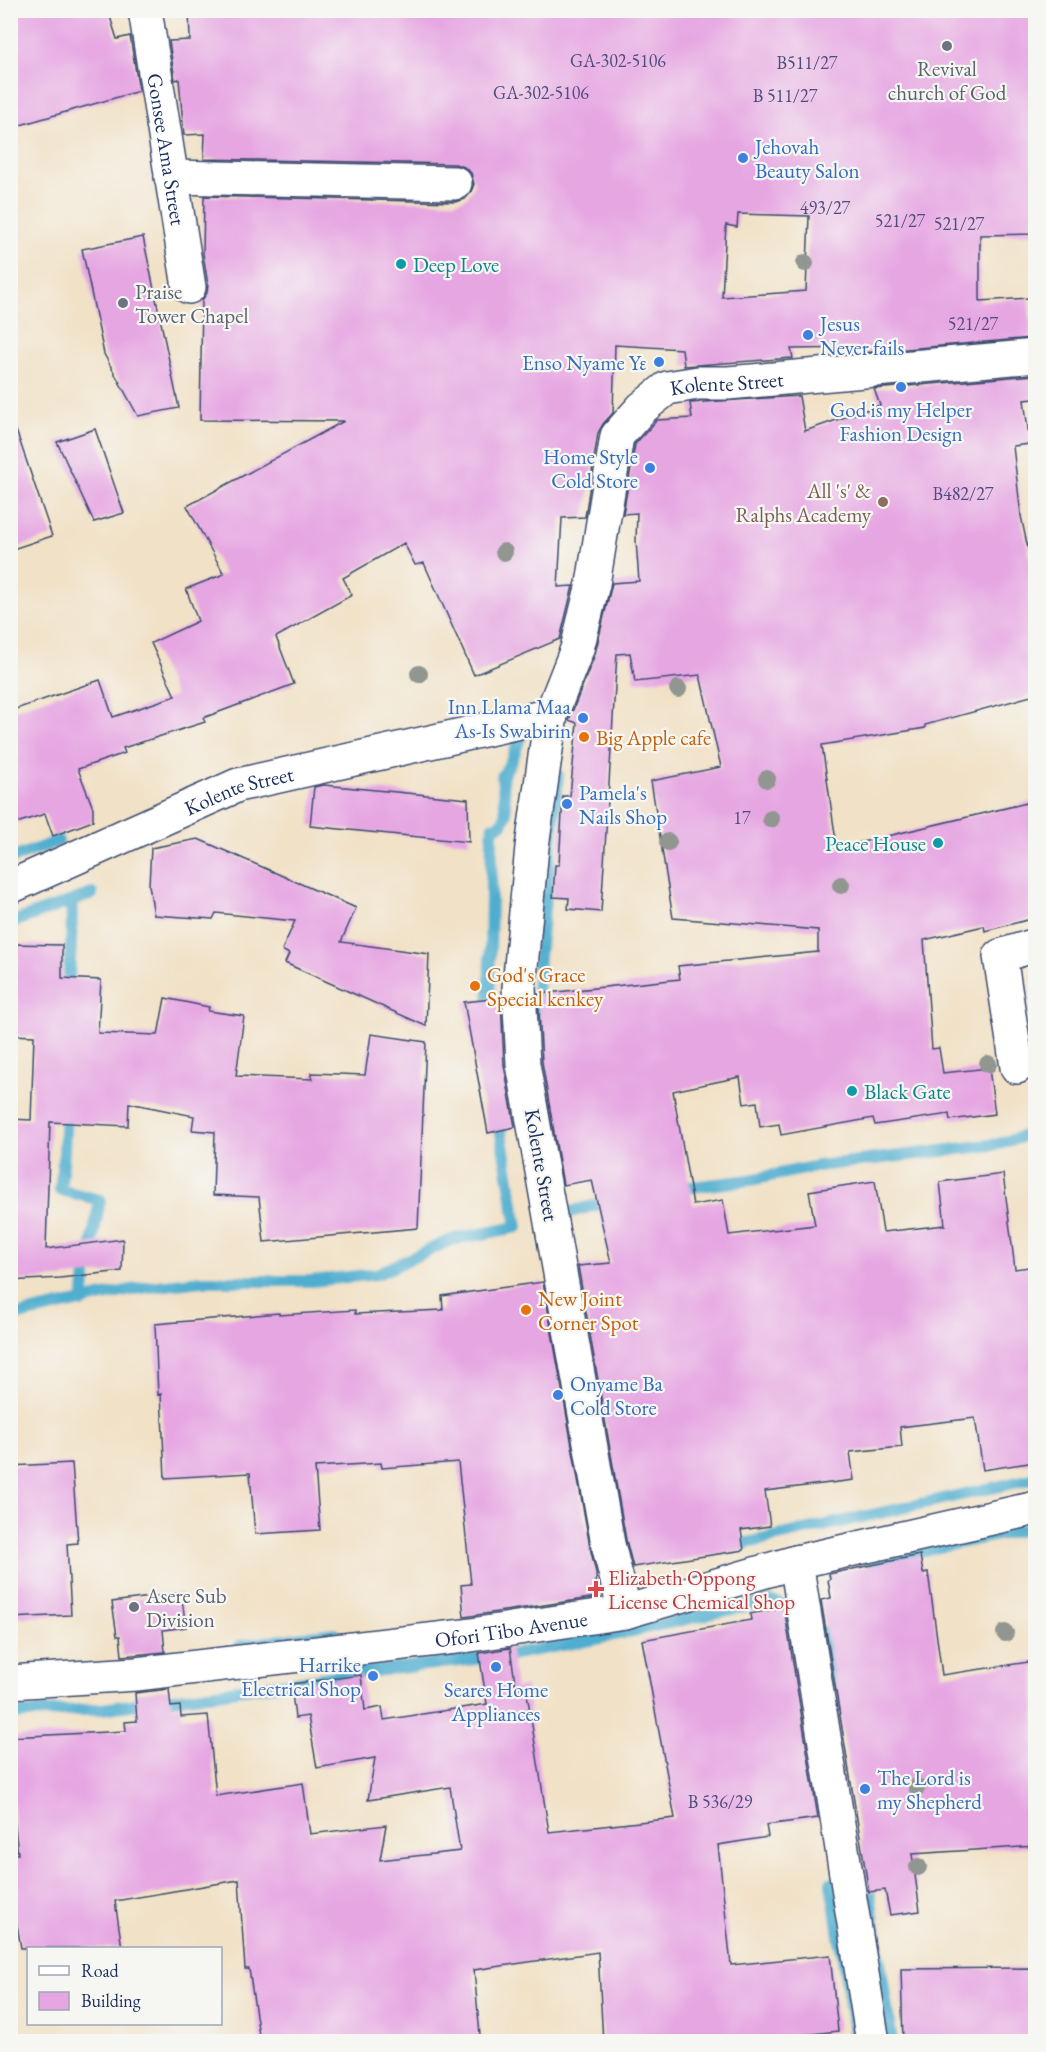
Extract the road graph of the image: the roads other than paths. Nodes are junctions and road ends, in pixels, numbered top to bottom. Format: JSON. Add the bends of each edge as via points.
{"nodes":[{"id":1,"x":145,"y":10,"type":"edge"},
{"id":2,"x":171,"y":177,"type":"junction"},
{"id":3,"x":454,"y":183,"type":"dead end"},
{"id":4,"x":189,"y":287,"type":"dead end"},
{"id":5,"x":1035,"y":356,"type":"edge"},
{"id":6,"x":551,"y":715,"type":"junction"},
{"id":7,"x":10,"y":887,"type":"edge"},
{"id":8,"x":1035,"y":945,"type":"edge"},
{"id":9,"x":1017,"y":1067,"type":"dead end"},
{"id":10,"x":1035,"y":1508,"type":"edge"},
{"id":11,"x":796,"y":1562,"type":"junction"},
{"id":12,"x":625,"y":1612,"type":"junction"},
{"id":13,"x":10,"y":1682,"type":"edge"},
{"id":14,"x":873,"y":2042,"type":"edge"}],
"edges":[{"from":1,"to":2,"type":"street","name":"Gonsee Ama Street"},
{"from":2,"to":3,"type":"street"},
{"from":2,"to":4,"type":"street","name":"Gonsee Ama Street"},
{"from":5,"to":6,"type":"street","name":"Kolente Street","via":[[667,388],[617,436],[577,650]]},
{"from":6,"to":7,"type":"street","name":"Kolente Street","via":[[238,785]]},
{"from":6,"to":12,"type":"street","name":"Kolente Street","via":[[532,847],[520,976],[523,1064],[608,1544]]},
{"from":8,"to":9,"type":"street","via":[[1000,956]]},
{"from":10,"to":11,"type":"street","name":"Ofori Tibo Avenue"},
{"from":11,"to":12,"type":"street","name":"Ofori Tibo Avenue"},
{"from":11,"to":14,"type":"street"},
{"from":12,"to":13,"type":"street","name":"Ofori Tibo Avenue","via":[[464,1636],[136,1674]]}]}
